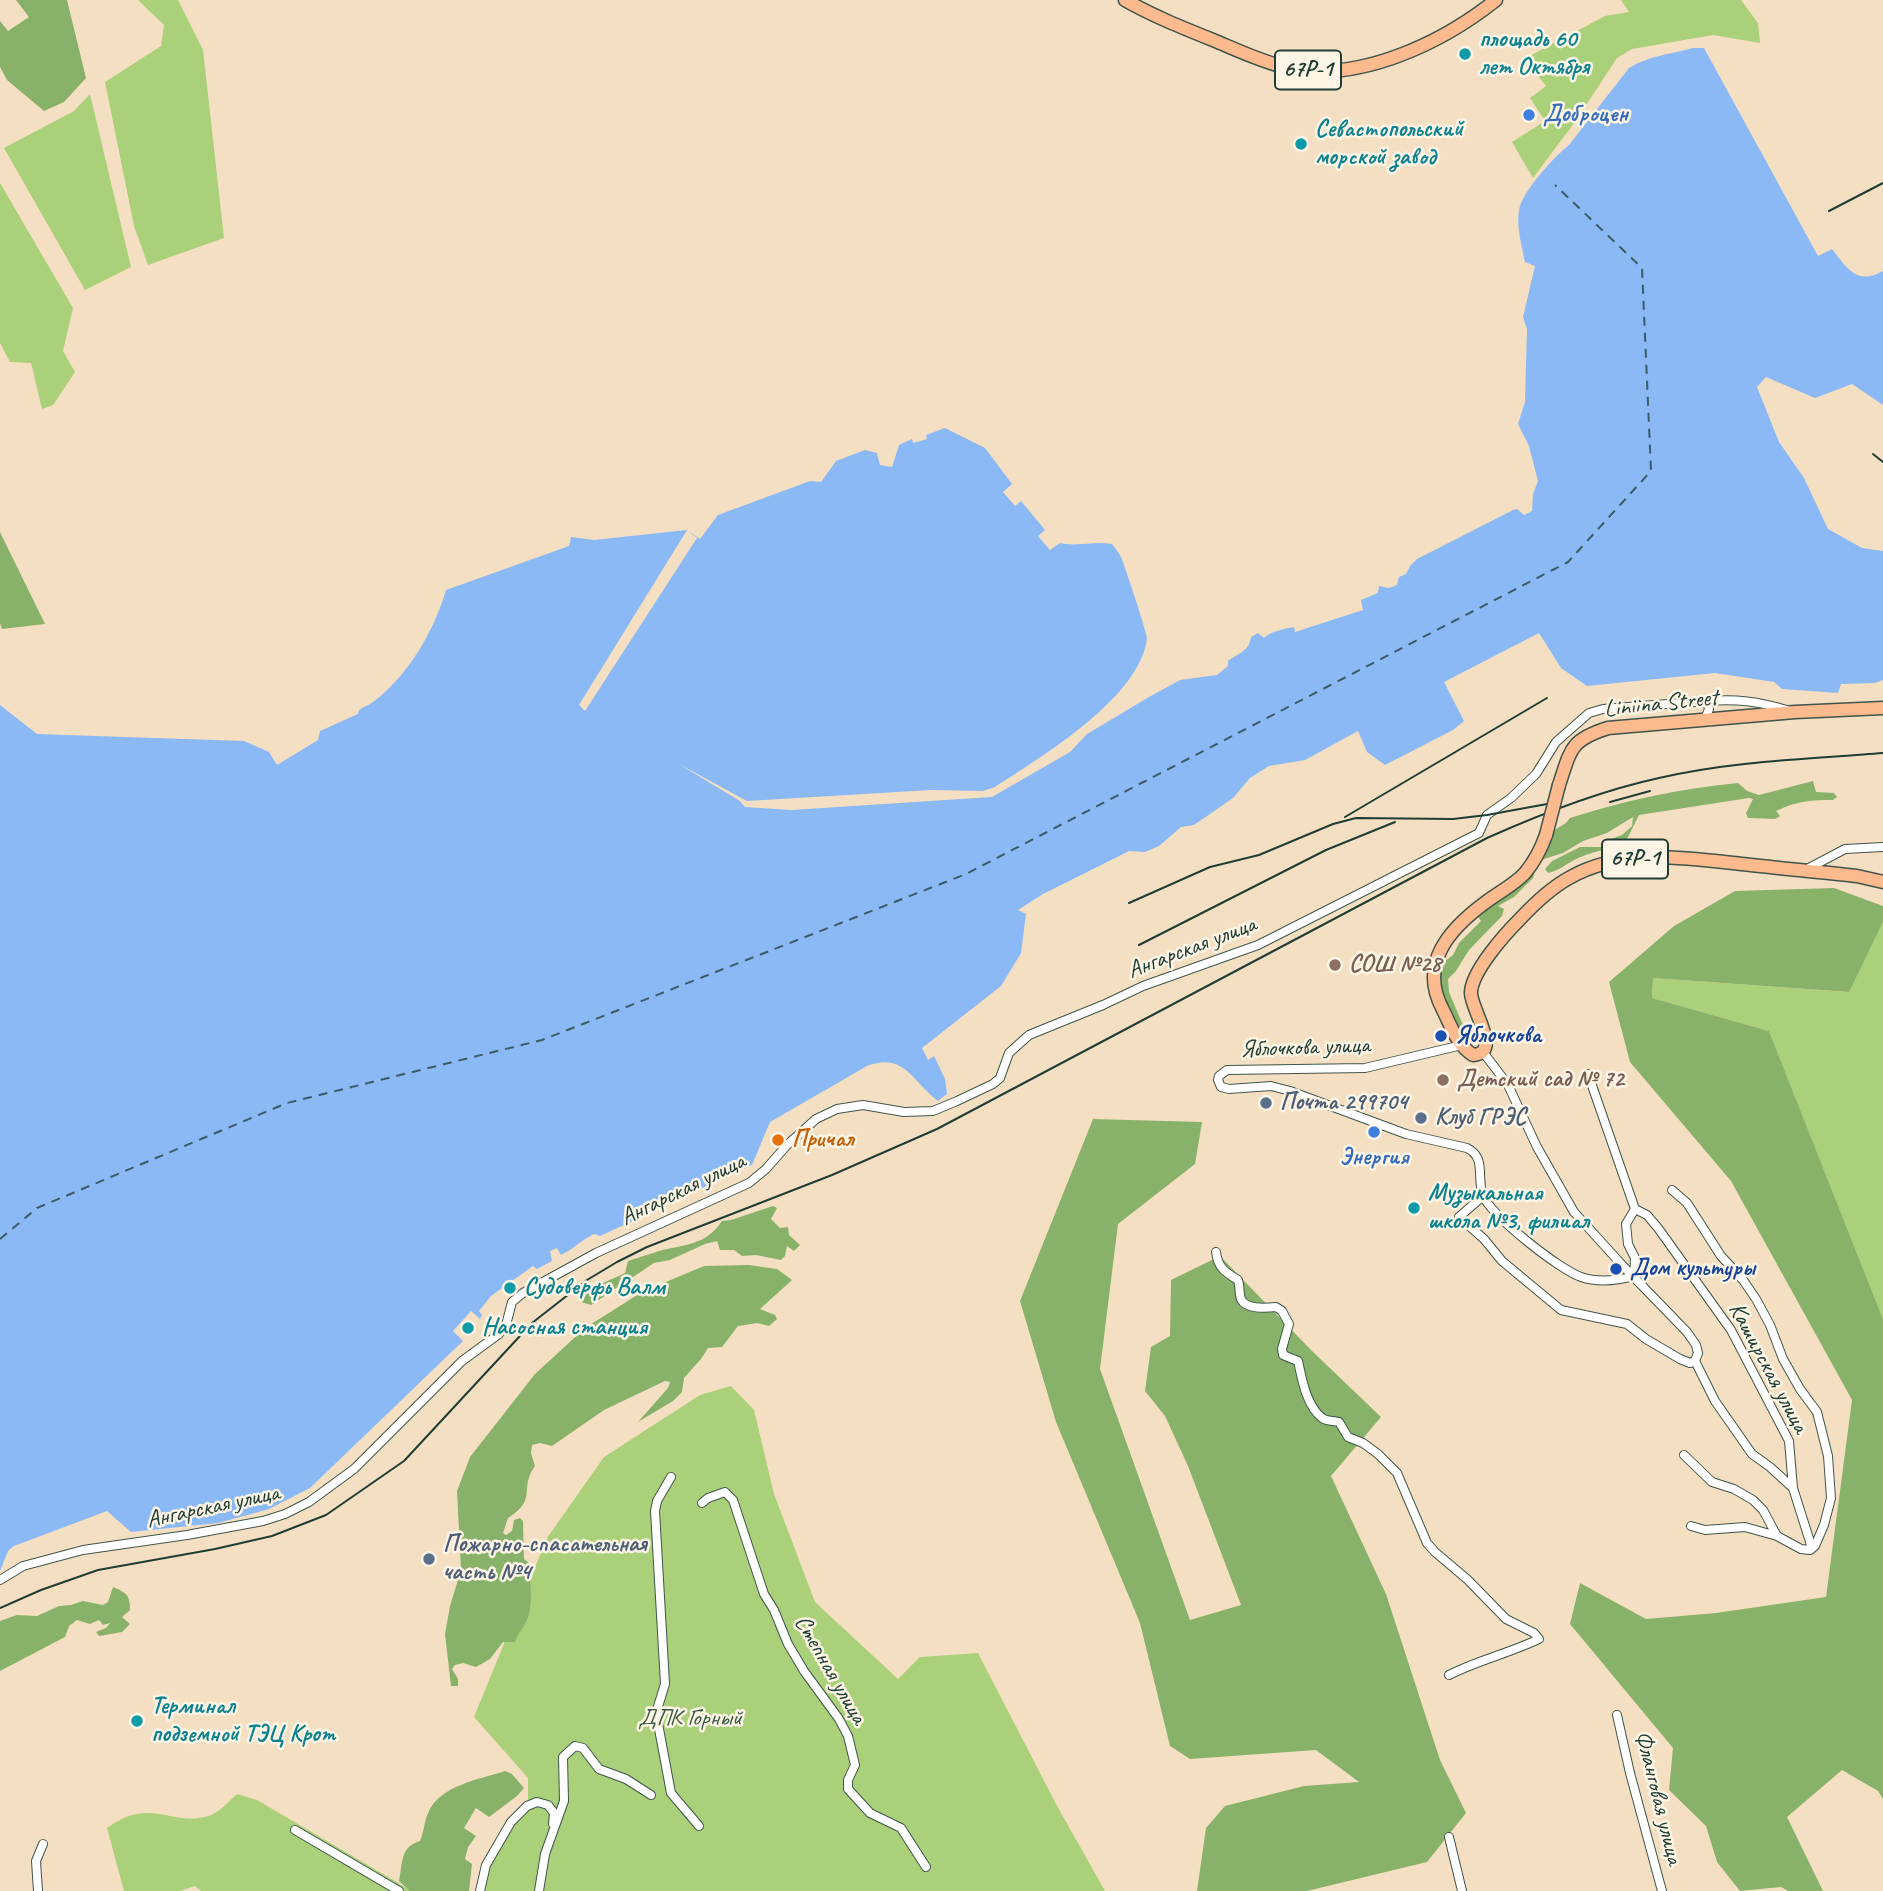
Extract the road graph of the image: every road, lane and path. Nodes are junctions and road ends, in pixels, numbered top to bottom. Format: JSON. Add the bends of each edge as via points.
{"nodes":[{"id":1,"x":1125,"y":0,"type":"edge"},
{"id":2,"x":1496,"y":0,"type":"edge"},
{"id":3,"x":1707,"y":701,"type":"junction"},
{"id":4,"x":1883,"y":708,"type":"edge"},
{"id":5,"x":1795,"y":712,"type":"junction"},
{"id":6,"x":1705,"y":719,"type":"junction"},
{"id":7,"x":1883,"y":847,"type":"edge"},
{"id":8,"x":1805,"y":870,"type":"junction"},
{"id":9,"x":1883,"y":882,"type":"edge"},
{"id":10,"x":1462,"y":1045,"type":"junction"},
{"id":11,"x":1483,"y":1052,"type":"junction"},
{"id":12,"x":1588,"y":1074,"type":"dead end"},
{"id":13,"x":1671,"y":1190,"type":"dead end"},
{"id":14,"x":1483,"y":1196,"type":"junction"},
{"id":15,"x":1635,"y":1209,"type":"junction"},
{"id":16,"x":1216,"y":1252,"type":"dead end"},
{"id":17,"x":1634,"y":1276,"type":"junction"},
{"id":18,"x":1695,"y":1361,"type":"junction"},
{"id":19,"x":1684,"y":1455,"type":"dead end"},
{"id":20,"x":671,"y":1476,"type":"dead end"},
{"id":21,"x":1793,"y":1488,"type":"junction"},
{"id":22,"x":702,"y":1503,"type":"dead end"},
{"id":23,"x":1692,"y":1526,"type":"dead end"},
{"id":24,"x":1777,"y":1536,"type":"junction"},
{"id":25,"x":1811,"y":1548,"type":"junction"},
{"id":26,"x":0,"y":1580,"type":"edge"},
{"id":27,"x":1449,"y":1675,"type":"dead end"},
{"id":28,"x":1617,"y":1715,"type":"dead end"},
{"id":29,"x":651,"y":1795,"type":"dead end"},
{"id":30,"x":699,"y":1826,"type":"dead end"},
{"id":31,"x":295,"y":1830,"type":"dead end"},
{"id":32,"x":553,"y":1830,"type":"junction"},
{"id":33,"x":1449,"y":1838,"type":"dead end"},
{"id":34,"x":43,"y":1844,"type":"dead end"},
{"id":35,"x":926,"y":1867,"type":"dead end"},
{"id":36,"x":38,"y":1891,"type":"edge"},
{"id":37,"x":399,"y":1891,"type":"edge"},
{"id":38,"x":480,"y":1891,"type":"edge"},
{"id":39,"x":539,"y":1891,"type":"edge"},
{"id":40,"x":1462,"y":1891,"type":"edge"},
{"id":41,"x":1662,"y":1891,"type":"edge"}],
"edges":[{"from":1,"to":2,"type":"main road","number":"67Р-1","via":[[1263,60],[1311,70],[1367,65],[1416,49]]},
{"from":3,"to":5,"type":"street","name":"Ангарская улица","via":[[1758,702]]},
{"from":3,"to":6,"type":"street"},
{"from":3,"to":26,"type":"street","name":"Ангарская улица","via":[[1589,713],[1556,742],[1536,774],[1487,815],[1479,833],[1258,945],[1143,986],[1029,1035],[1009,1053],[993,1084],[933,1111],[904,1112],[863,1104],[816,1119],[749,1183],[596,1253],[512,1302],[499,1334],[462,1361],[354,1469],[309,1502],[262,1521],[83,1550],[23,1566]]},
{"from":4,"to":5,"type":"main road","name":"Liniina Street"},
{"from":5,"to":6,"type":"main road","name":"Liniina Street"},
{"from":6,"to":10,"type":"main road","name":"Liniina Street","bridge":true,"via":[[1591,733],[1570,752],[1541,849],[1524,874],[1460,923],[1438,955],[1434,992]]},
{"from":7,"to":8,"type":"street","via":[[1845,849]]},
{"from":8,"to":9,"type":"main road","number":"67Р-1"},
{"from":8,"to":11,"type":"main road","number":"67Р-1","via":[[1675,857],[1618,860],[1580,873],[1519,920],[1482,966],[1470,991],[1486,1038]]},
{"from":10,"to":11,"type":"main road","via":[[1473,1055]]},
{"from":10,"to":14,"type":"street","name":"Яблочкова улица","via":[[1365,1068],[1232,1070],[1223,1072],[1218,1080],[1221,1087],[1229,1089],[1270,1086],[1290,1091],[1406,1134],[1466,1148],[1479,1158]]},
{"from":11,"to":17,"type":"street","via":[[1507,1085],[1574,1212]]},
{"from":12,"to":15,"type":"street","name":"Каширская улица"},
{"from":13,"to":25,"type":"street","via":[[1687,1203],[1721,1256],[1743,1280],[1770,1325],[1783,1359],[1817,1412],[1828,1456],[1831,1498],[1824,1525]]},
{"from":14,"to":17,"type":"street","via":[[1503,1221],[1567,1271],[1598,1281]]},
{"from":14,"to":18,"type":"street","via":[[1459,1217],[1502,1261],[1561,1310],[1627,1324],[1680,1359]]},
{"from":15,"to":17,"type":"street","via":[[1626,1224],[1635,1258]]},
{"from":15,"to":21,"type":"street","name":"Каширская улица","via":[[1658,1228],[1731,1330],[1789,1441]]},
{"from":16,"to":27,"type":"street","via":[[1224,1272],[1238,1280],[1245,1303],[1282,1311],[1290,1324],[1283,1355],[1298,1360],[1303,1385],[1323,1419],[1339,1422],[1348,1437],[1378,1454],[1397,1473],[1427,1543],[1506,1619],[1539,1639]]},
{"from":17,"to":18,"type":"street","via":[[1696,1345]]},
{"from":18,"to":21,"type":"street","via":[[1715,1401],[1752,1454]]},
{"from":19,"to":24,"type":"street","via":[[1712,1482],[1753,1500]]},
{"from":20,"to":30,"type":"street","via":[[655,1511],[664,1684],[656,1713],[671,1793]]},
{"from":21,"to":25,"type":"street","name":"Каширская улица"},
{"from":22,"to":35,"type":"street","name":"Степная улица","via":[[724,1492],[733,1500],[764,1594],[788,1644],[848,1736],[855,1765],[848,1790],[870,1813],[901,1829]]},
{"from":23,"to":24,"type":"street","via":[[1705,1530],[1745,1527]]},
{"from":24,"to":25,"type":"street","via":[[1801,1549]]},
{"from":28,"to":41,"type":"street","name":"Фланговая улица"},
{"from":29,"to":32,"type":"street","via":[[599,1769],[583,1748],[575,1746],[563,1757],[564,1801]]},
{"from":31,"to":37,"type":"street"},
{"from":32,"to":38,"type":"street","via":[[554,1812],[548,1805],[537,1802],[527,1806],[511,1822],[486,1864]]},
{"from":32,"to":39,"type":"street"},
{"from":33,"to":40,"type":"street"},
{"from":34,"to":36,"type":"street","via":[[36,1861]]}]}
